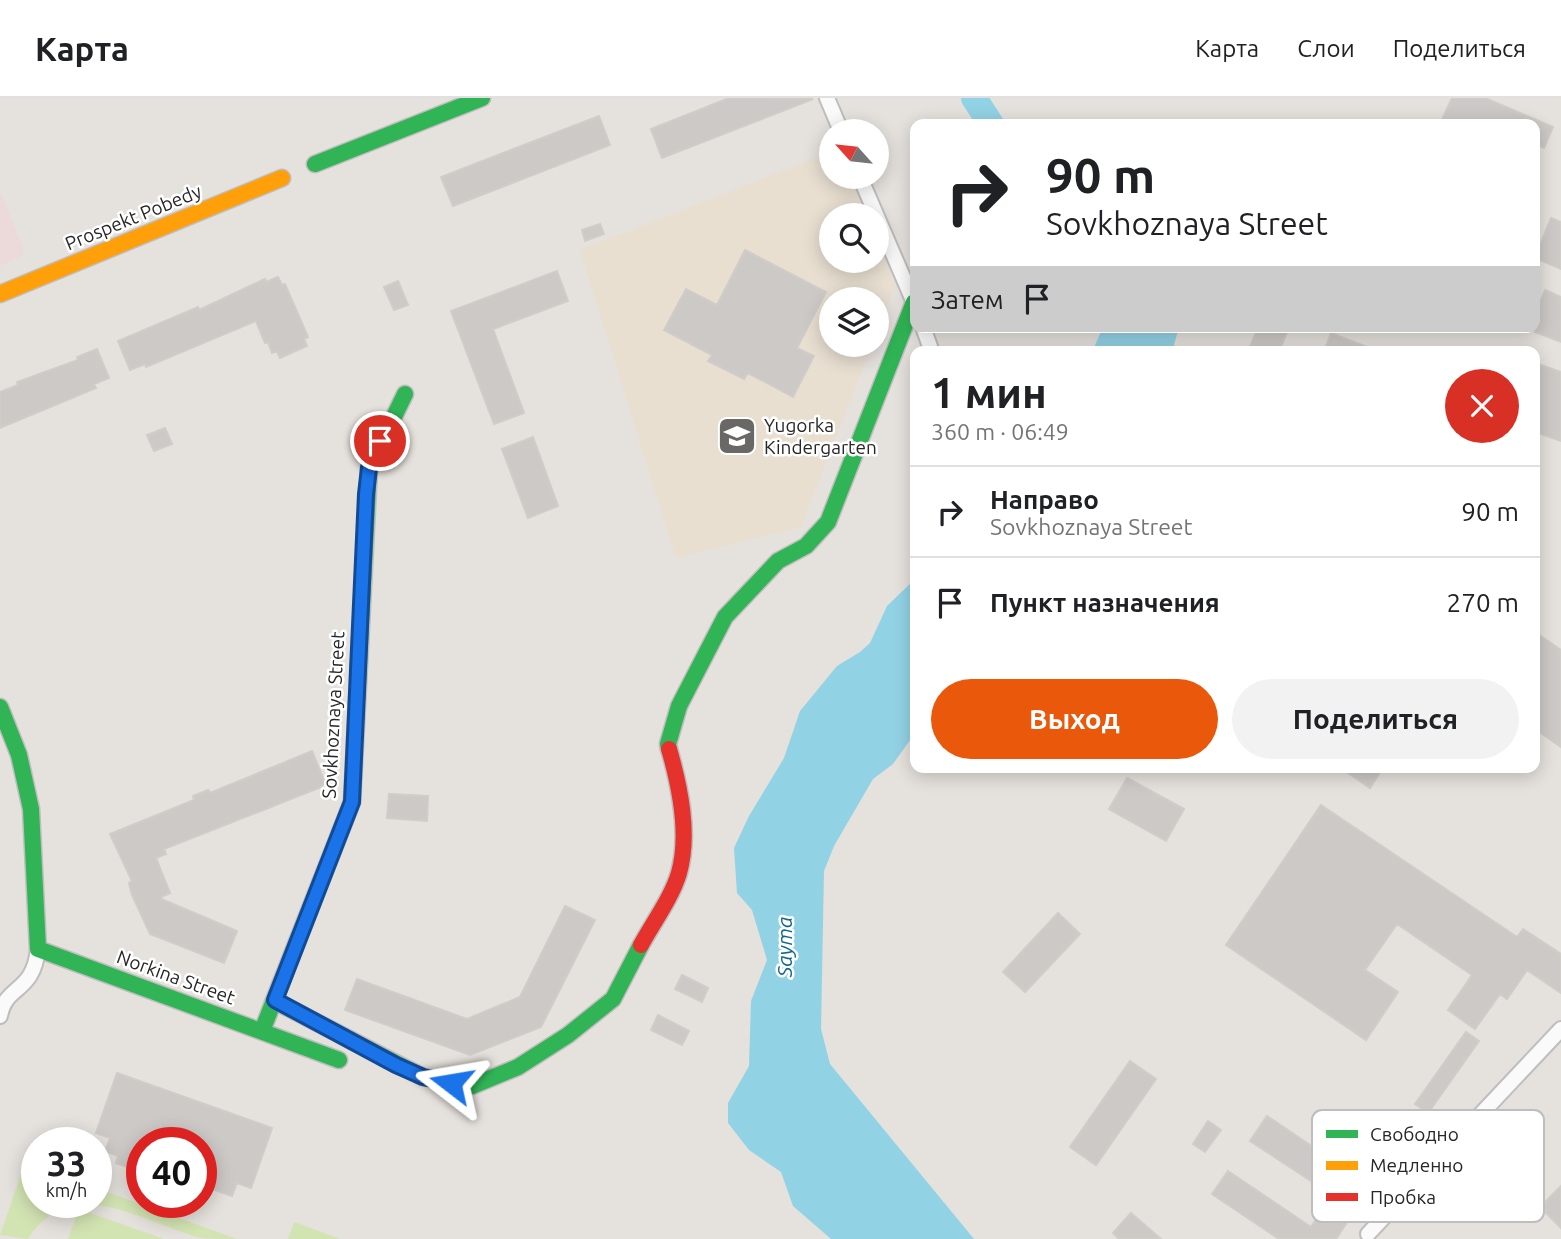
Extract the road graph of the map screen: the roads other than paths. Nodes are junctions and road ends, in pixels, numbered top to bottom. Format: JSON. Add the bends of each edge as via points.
{"nodes":[{"id":1,"x":482,"y":98,"type":"edge"},
{"id":2,"x":827,"y":98,"type":"edge"},
{"id":3,"x":836,"y":119,"type":"edge"},
{"id":4,"x":315,"y":164,"type":"dead end"},
{"id":5,"x":282,"y":178,"type":"dead end"},
{"id":6,"x":865,"y":189,"type":"edge"},
{"id":7,"x":910,"y":292,"type":"edge"},
{"id":8,"x":0,"y":294,"type":"edge"},
{"id":9,"x":910,"y":317,"type":"edge"},
{"id":10,"x":405,"y":394,"type":"dead end"},
{"id":11,"x":0,"y":707,"type":"edge"},
{"id":12,"x":37,"y":949,"type":"junction"},
{"id":13,"x":275,"y":1000,"type":"junction"},
{"id":14,"x":0,"y":1016,"type":"edge"},
{"id":15,"x":1561,"y":1029,"type":"edge"},
{"id":16,"x":262,"y":1031,"type":"junction"},
{"id":17,"x":339,"y":1060,"type":"dead end"},
{"id":18,"x":1485,"y":1110,"type":"edge"},
{"id":19,"x":1379,"y":1222,"type":"edge"},
{"id":20,"x":1368,"y":1234,"type":"dead end"}],
"edges":[{"from":1,"to":4,"type":"street"},
{"from":2,"to":3,"type":"street"},
{"from":5,"to":8,"type":"street","name":"Prospekt Pobedy"},
{"from":6,"to":7,"type":"street"},
{"from":9,"to":13,"type":"street","via":[[828,522],[806,546],[778,561],[725,617],[679,706],[668,744],[683,825],[679,873],[613,999],[518,1067],[472,1086],[423,1077]]},
{"from":10,"to":13,"type":"street","name":"Sovkhoznaya Street","via":[[369,468],[352,802]]},
{"from":11,"to":12,"type":"street","via":[[19,755],[31,809]]},
{"from":12,"to":14,"type":"street","via":[[35,970],[6,999]]},
{"from":12,"to":16,"type":"street","name":"Norkina Street"},
{"from":13,"to":16,"type":"street","name":"Sovkhoznaya Street"},
{"from":15,"to":18,"type":"street"},
{"from":16,"to":17,"type":"street","name":"Norkina Street"},
{"from":19,"to":20,"type":"street"}]}
